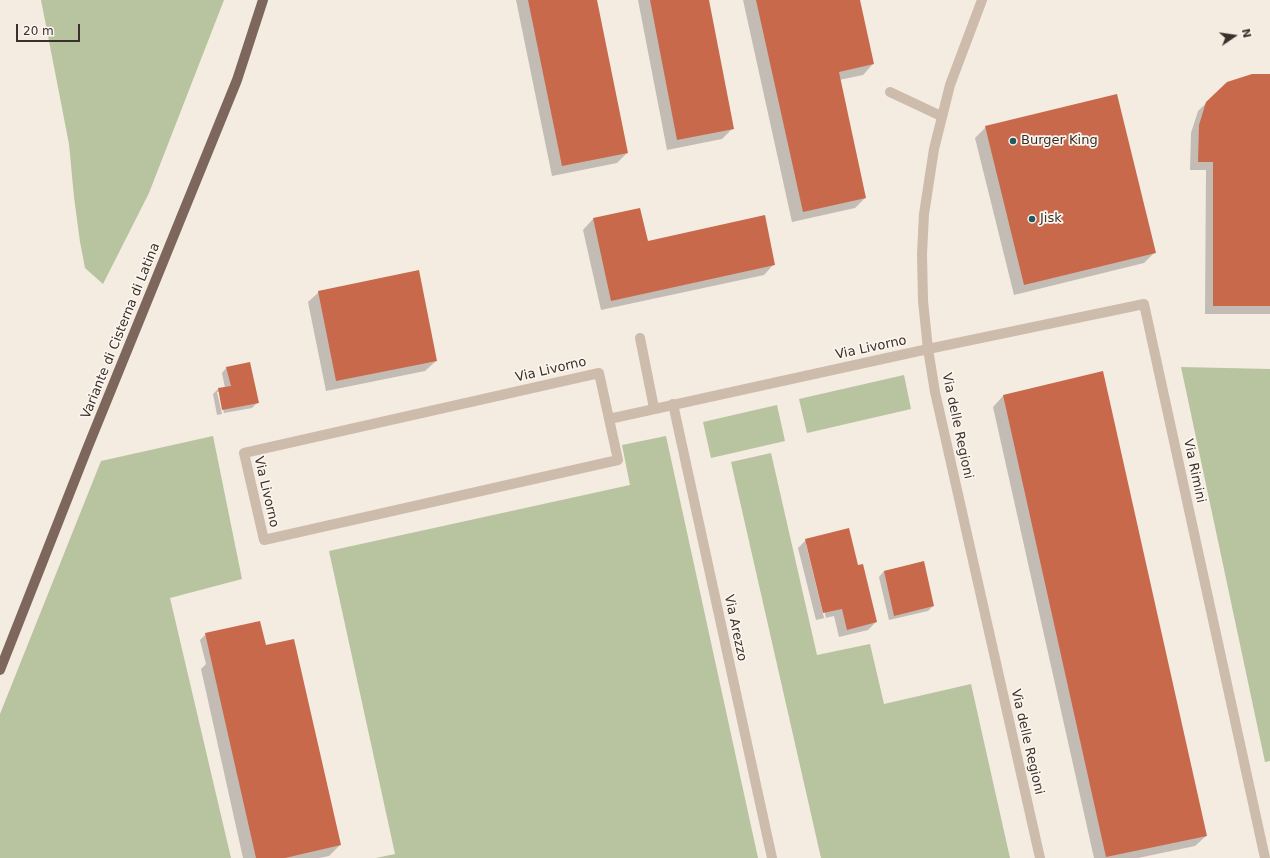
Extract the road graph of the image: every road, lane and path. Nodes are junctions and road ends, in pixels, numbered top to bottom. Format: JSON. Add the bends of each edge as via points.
{"nodes":[{"id":1,"x":263,"y":0,"type":"edge"},
{"id":2,"x":982,"y":0,"type":"edge"},
{"id":3,"x":890,"y":92,"type":"dead end"},
{"id":4,"x":941,"y":116,"type":"junction"},
{"id":5,"x":640,"y":338,"type":"dead end"},
{"id":6,"x":928,"y":349,"type":"junction"},
{"id":7,"x":673,"y":404,"type":"junction"},
{"id":8,"x":654,"y":408,"type":"junction"},
{"id":9,"x":609,"y":419,"type":"junction"},
{"id":10,"x":0,"y":670,"type":"edge"},
{"id":11,"x":772,"y":858,"type":"edge"},
{"id":12,"x":1040,"y":858,"type":"edge"},
{"id":13,"x":1265,"y":858,"type":"edge"}],
"edges":[{"from":1,"to":10,"type":"main road","name":"Variante di Cisterna di Latina","via":[[237,80],[87,448]]},
{"from":2,"to":4,"type":"street","name":"Via delle Regioni","via":[[955,70]]},
{"from":3,"to":4,"type":"street"},
{"from":4,"to":6,"type":"street","name":"Via delle Regioni","via":[[928,183],[923,241],[922,279]]},
{"from":5,"to":8,"type":"street"},
{"from":6,"to":7,"type":"street","name":"Via Livorno"},
{"from":6,"to":12,"type":"street","name":"Via delle Regioni","via":[[935,392]]},
{"from":6,"to":13,"type":"street","name":"Via Rimini","via":[[1144,304]]},
{"from":7,"to":8,"type":"street","name":"Via Livorno"},
{"from":7,"to":11,"type":"street","name":"Via Arezzo"},
{"from":8,"to":9,"type":"street","name":"Via Livorno"},
{"from":9,"to":9,"type":"street","name":"Via Livorno","via":[[618,460],[264,540],[244,453],[598,373]]}]}
